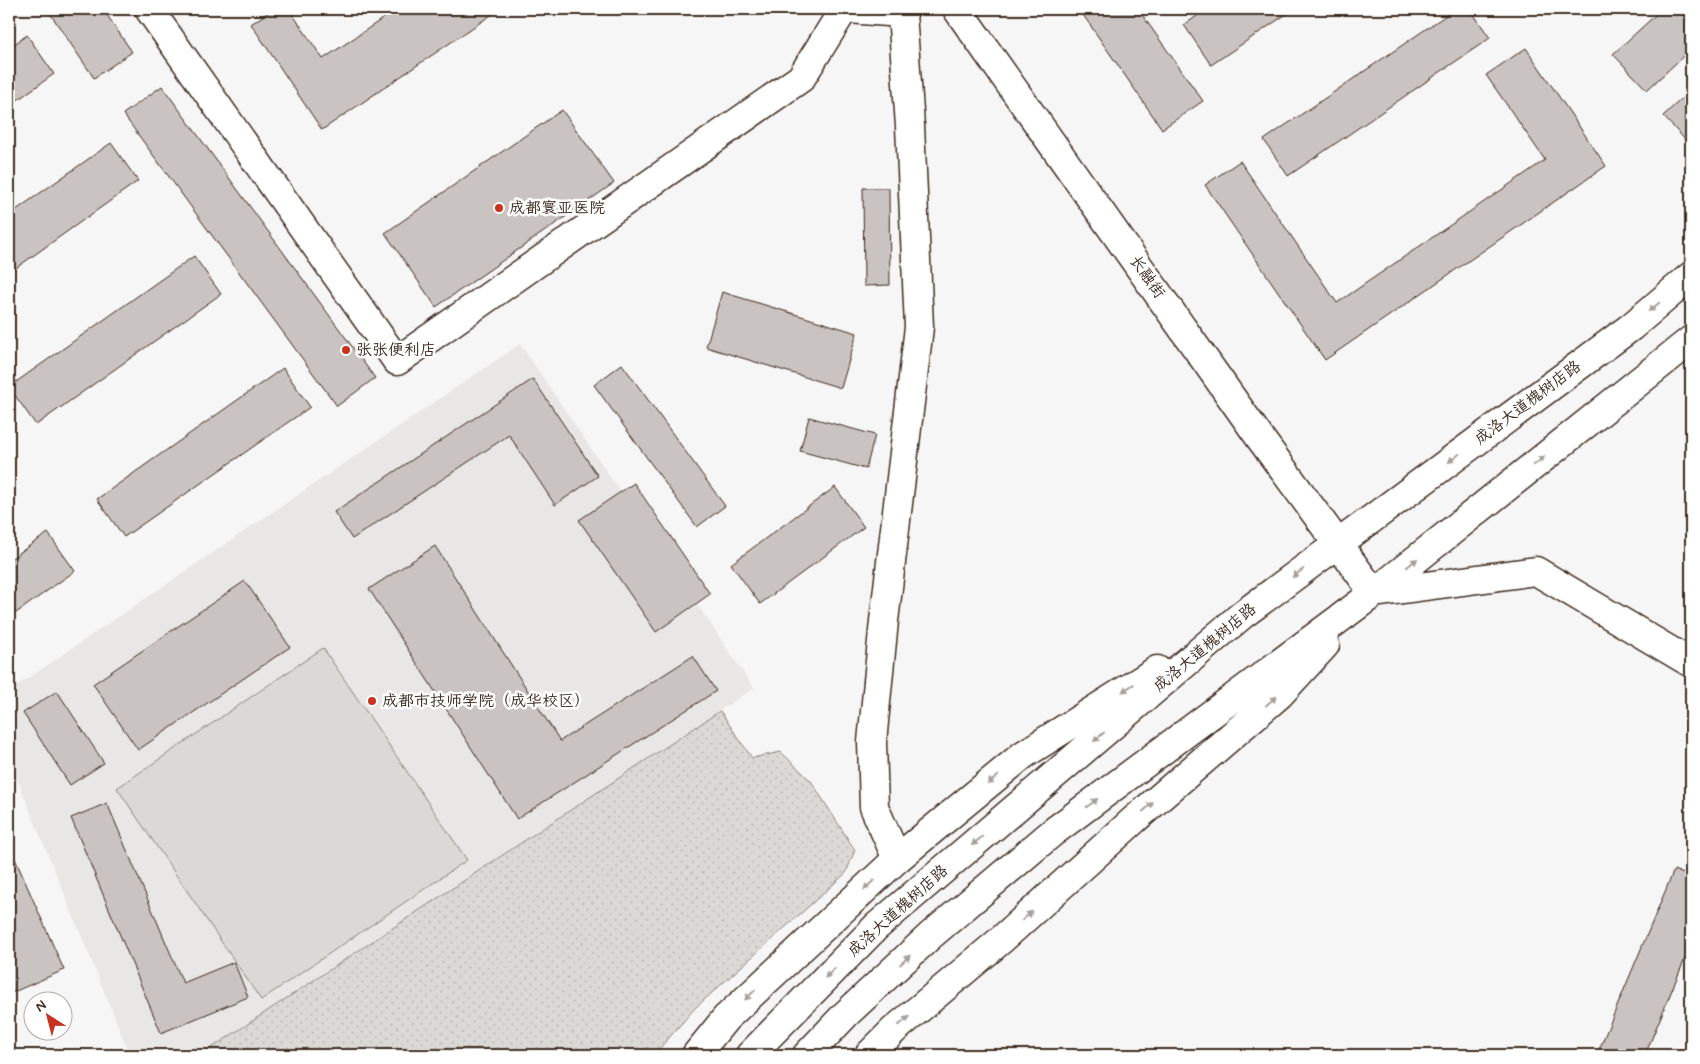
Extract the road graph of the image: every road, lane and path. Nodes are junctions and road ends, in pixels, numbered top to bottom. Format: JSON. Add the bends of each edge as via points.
{"nodes":[{"id":1,"x":150,"y":9,"type":"edge"},
{"id":2,"x":844,"y":9,"type":"edge"},
{"id":3,"x":848,"y":9,"type":"edge"},
{"id":4,"x":957,"y":9,"type":"edge"},
{"id":5,"x":903,"y":11,"type":"edge"},
{"id":6,"x":1691,"y":276,"type":"edge"},
{"id":7,"x":1691,"y":340,"type":"edge"},
{"id":8,"x":1337,"y":544,"type":"junction"},
{"id":9,"x":1374,"y":593,"type":"junction"},
{"id":10,"x":1242,"y":615,"type":"junction"},
{"id":11,"x":1691,"y":663,"type":"edge"},
{"id":12,"x":897,"y":859,"type":"junction"},
{"id":13,"x":696,"y":1055,"type":"edge"},
{"id":14,"x":750,"y":1055,"type":"edge"},
{"id":15,"x":807,"y":1055,"type":"edge"},
{"id":16,"x":869,"y":1055,"type":"edge"}],
"edges":[{"from":1,"to":2,"type":"main road","via":[[396,361],[801,78]]},
{"from":3,"to":5,"type":"main road"},
{"from":4,"to":8,"type":"main road","name":"长融街"},
{"from":5,"to":12,"type":"main road","via":[[919,327],[872,742],[874,807]]},
{"from":6,"to":8,"type":"main road","name":"成洛大道槐树店路","one_way":true,"via":[[1630,326]]},
{"from":9,"to":7,"type":"main road","one_way":true},
{"from":8,"to":9,"type":"main road","name":"长融街"},
{"from":8,"to":10,"type":"main road","name":"成洛大道槐树店路","one_way":true},
{"from":9,"to":11,"type":"main road","via":[[1536,571]]},
{"from":15,"to":9,"type":"main road","one_way":true,"via":[[930,936],[1053,832]]},
{"from":16,"to":9,"type":"main road","one_way":true,"via":[[1279,695]]},
{"from":10,"to":12,"type":"main road","one_way":true,"via":[[1023,755]]},
{"from":10,"to":14,"type":"main road","name":"成洛大道槐树店路","one_way":true,"via":[[876,927]]},
{"from":12,"to":13,"type":"main road","one_way":true,"via":[[726,1018]]}]}
